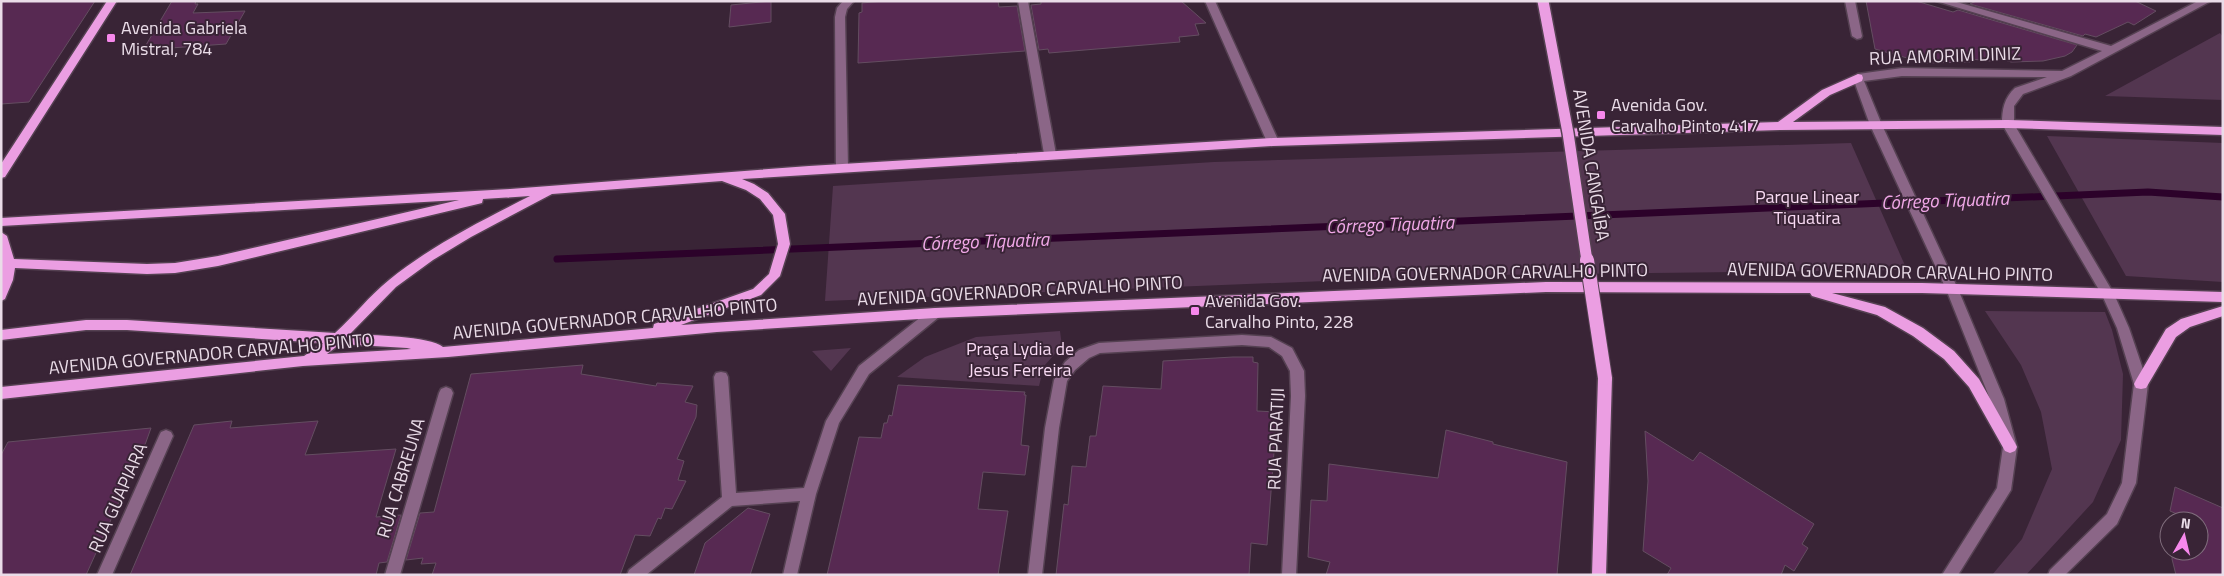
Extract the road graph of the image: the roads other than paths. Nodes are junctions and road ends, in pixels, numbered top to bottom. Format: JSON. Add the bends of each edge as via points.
{"nodes":[{"id":1,"x":112,"y":1,"type":"edge"},
{"id":2,"x":849,"y":1,"type":"edge"},
{"id":3,"x":1023,"y":1,"type":"edge"},
{"id":4,"x":1210,"y":1,"type":"edge"},
{"id":5,"x":1543,"y":1,"type":"edge"},
{"id":6,"x":1850,"y":1,"type":"edge"},
{"id":7,"x":1941,"y":1,"type":"edge"},
{"id":8,"x":2206,"y":1,"type":"edge"},
{"id":9,"x":1857,"y":36,"type":"dead end"},
{"id":10,"x":2112,"y":50,"type":"junction"},
{"id":11,"x":2067,"y":73,"type":"junction"},
{"id":12,"x":1858,"y":78,"type":"junction"},
{"id":13,"x":2008,"y":124,"type":"junction"},
{"id":14,"x":1876,"y":125,"type":"junction"},
{"id":15,"x":1782,"y":126,"type":"junction"},
{"id":16,"x":2223,"y":131,"type":"edge"},
{"id":17,"x":1274,"y":142,"type":"junction"},
{"id":18,"x":1050,"y":154,"type":"junction"},
{"id":19,"x":842,"y":168,"type":"junction"},
{"id":20,"x":1,"y":174,"type":"edge"},
{"id":21,"x":724,"y":177,"type":"junction"},
{"id":22,"x":550,"y":190,"type":"junction"},
{"id":23,"x":510,"y":193,"type":"junction"},
{"id":24,"x":1,"y":222,"type":"edge"},
{"id":25,"x":1,"y":236,"type":"edge"},
{"id":26,"x":6,"y":262,"type":"edge"},
{"id":27,"x":1802,"y":289,"type":"junction"},
{"id":28,"x":1952,"y":289,"type":"junction"},
{"id":29,"x":2108,"y":294,"type":"junction"},
{"id":30,"x":1,"y":296,"type":"edge"},
{"id":31,"x":2223,"y":296,"type":"edge"},
{"id":32,"x":2223,"y":311,"type":"edge"},
{"id":33,"x":935,"y":313,"type":"junction"},
{"id":34,"x":1,"y":335,"type":"edge"},
{"id":35,"x":637,"y":335,"type":"junction"},
{"id":36,"x":339,"y":339,"type":"junction"},
{"id":37,"x":448,"y":352,"type":"junction"},
{"id":38,"x":303,"y":361,"type":"junction"},
{"id":39,"x":721,"y":377,"type":"dead end"},
{"id":40,"x":2142,"y":384,"type":"junction"},
{"id":41,"x":1,"y":393,"type":"edge"},
{"id":42,"x":446,"y":393,"type":"dead end"},
{"id":43,"x":166,"y":436,"type":"dead end"},
{"id":44,"x":2010,"y":447,"type":"junction"},
{"id":45,"x":809,"y":494,"type":"junction"},
{"id":46,"x":729,"y":500,"type":"junction"},
{"id":47,"x":104,"y":575,"type":"edge"},
{"id":48,"x":392,"y":575,"type":"edge"},
{"id":49,"x":634,"y":575,"type":"edge"},
{"id":50,"x":790,"y":575,"type":"edge"},
{"id":51,"x":1035,"y":575,"type":"edge"},
{"id":52,"x":1289,"y":575,"type":"edge"},
{"id":53,"x":1600,"y":575,"type":"edge"},
{"id":54,"x":1949,"y":575,"type":"edge"},
{"id":55,"x":2055,"y":575,"type":"edge"}],
"edges":[{"from":1,"to":20,"type":"main road"},
{"from":2,"to":19,"type":"street","via":[[842,8],[840,17]]},
{"from":3,"to":18,"type":"street"},
{"from":4,"to":17,"type":"street"},
{"from":5,"to":53,"type":"main road","name":"AVENIDA CANGAÍBA","bridge":true,"via":[[1568,133],[1605,378]]},
{"from":6,"to":9,"type":"street"},
{"from":7,"to":10,"type":"street"},
{"from":8,"to":10,"type":"street","name":"RUA AMORIM DINIZ"},
{"from":10,"to":11,"type":"street","name":"RUA AMORIM DINIZ"},
{"from":11,"to":12,"type":"street","name":"RUA AMORIM DINIZ","via":[[1902,72]]},
{"from":11,"to":13,"type":"street","name":"RUA AMORIM DINIZ","via":[[2012,96],[2008,103]]},
{"from":12,"to":14,"type":"street","name":"RUA AMORIM DINIZ"},
{"from":12,"to":15,"type":"main road","via":[[1834,86],[1805,105]]},
{"from":13,"to":14,"type":"main road"},
{"from":13,"to":16,"type":"main road"},
{"from":13,"to":29,"type":"street"},
{"from":14,"to":15,"type":"main road"},
{"from":14,"to":28,"type":"street","name":"RUA AMORIM DINIZ"},
{"from":15,"to":17,"type":"main road"},
{"from":17,"to":18,"type":"main road"},
{"from":18,"to":19,"type":"main road"},
{"from":19,"to":21,"type":"main road"},
{"from":21,"to":22,"type":"main road"},
{"from":21,"to":35,"type":"main road","via":[[764,196],[779,214],[784,244],[774,276],[757,292]]},
{"from":22,"to":23,"type":"main road"},
{"from":22,"to":36,"type":"main road","via":[[428,255],[390,285]]},
{"from":23,"to":24,"type":"main road"},
{"from":23,"to":26,"type":"main road","via":[[218,261],[175,268]]},
{"from":25,"to":26,"type":"main road"},
{"from":26,"to":30,"type":"main road","via":[[5,289]]},
{"from":27,"to":28,"type":"main road","name":"AVENIDA GOVERNADOR CARVALHO PINTO"},
{"from":27,"to":33,"type":"main road","name":"AVENIDA GOVERNADOR CARVALHO PINTO","via":[[1546,287]]},
{"from":27,"to":44,"type":"main road","via":[[1880,310],[1949,355],[1974,383]]},
{"from":28,"to":29,"type":"main road","name":"AVENIDA GOVERNADOR CARVALHO PINTO"},
{"from":28,"to":44,"type":"street","name":"RUA AMORIM DINIZ","via":[[1997,399]]},
{"from":29,"to":31,"type":"main road","name":"AVENIDA GOVERNADOR CARVALHO PINTO"},
{"from":29,"to":40,"type":"street"},
{"from":32,"to":40,"type":"main road","via":[[2186,323],[2171,333]]},
{"from":33,"to":35,"type":"main road","name":"AVENIDA GOVERNADOR CARVALHO PINTO"},
{"from":33,"to":45,"type":"street","via":[[864,370],[833,422]]},
{"from":34,"to":36,"type":"main road","via":[[86,325],[127,325]]},
{"from":35,"to":37,"type":"main road","name":"AVENIDA GOVERNADOR CARVALHO PINTO"},
{"from":36,"to":37,"type":"main road","via":[[407,343]]},
{"from":36,"to":38,"type":"main road"},
{"from":37,"to":38,"type":"main road","name":"AVENIDA GOVERNADOR CARVALHO PINTO"},
{"from":38,"to":41,"type":"main road","name":"AVENIDA GOVERNADOR CARVALHO PINTO"},
{"from":39,"to":46,"type":"street"},
{"from":40,"to":55,"type":"street","via":[[2129,483],[2112,519]]},
{"from":42,"to":48,"type":"street","name":"RUA CABREUNA"},
{"from":43,"to":47,"type":"street","name":"RUA GUAPIARA"},
{"from":44,"to":54,"type":"street","name":"RUA AMORIM DINIZ","via":[[2004,490]]},
{"from":45,"to":46,"type":"street"},
{"from":45,"to":50,"type":"street"},
{"from":46,"to":49,"type":"street"},
{"from":51,"to":52,"type":"street","name":"RUA PARATIJI","via":[[1054,419],[1061,380],[1070,366],[1084,354],[1099,348],[1242,340],[1271,342],[1287,352],[1297,371]]}]}
